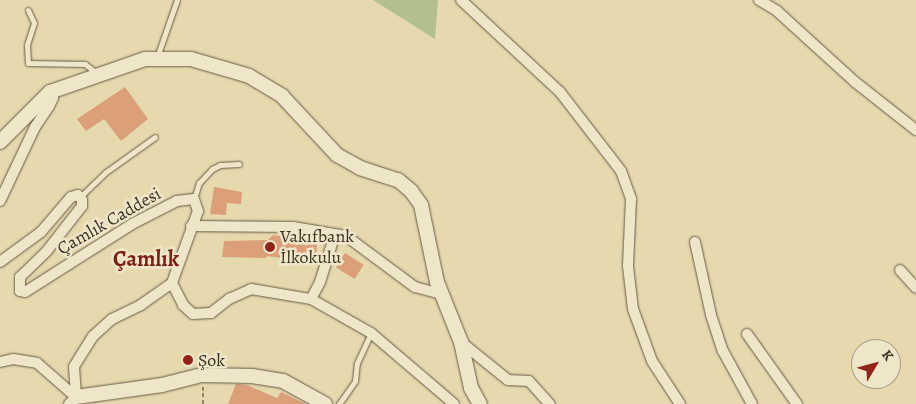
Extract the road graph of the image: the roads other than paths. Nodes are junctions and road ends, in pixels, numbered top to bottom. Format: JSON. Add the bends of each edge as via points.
{"nodes":[{"id":1,"x":177,"y":0,"type":"edge"},
{"id":2,"x":461,"y":0,"type":"edge"},
{"id":3,"x":759,"y":0,"type":"edge"},
{"id":4,"x":28,"y":10,"type":"dead end"},
{"id":5,"x":157,"y":57,"type":"junction"},
{"id":6,"x":96,"y":74,"type":"junction"},
{"id":7,"x":50,"y":92,"type":"junction"},
{"id":8,"x":916,"y":130,"type":"edge"},
{"id":9,"x":155,"y":137,"type":"dead end"},
{"id":10,"x":0,"y":142,"type":"edge"},
{"id":11,"x":240,"y":164,"type":"dead end"},
{"id":12,"x":80,"y":197,"type":"junction"},
{"id":13,"x":194,"y":199,"type":"junction"},
{"id":14,"x":0,"y":201,"type":"edge"},
{"id":15,"x":191,"y":226,"type":"junction"},
{"id":16,"x":335,"y":234,"type":"junction"},
{"id":17,"x":695,"y":242,"type":"dead end"},
{"id":18,"x":0,"y":262,"type":"edge"},
{"id":19,"x":900,"y":270,"type":"dead end"},
{"id":20,"x":172,"y":283,"type":"junction"},
{"id":21,"x":916,"y":288,"type":"edge"},
{"id":22,"x":441,"y":294,"type":"junction"},
{"id":23,"x":311,"y":299,"type":"junction"},
{"id":24,"x":371,"y":333,"type":"junction"},
{"id":25,"x":747,"y":334,"type":"dead end"},
{"id":26,"x":461,"y":342,"type":"junction"},
{"id":27,"x":0,"y":362,"type":"edge"},
{"id":28,"x":73,"y":400,"type":"edge"},
{"id":29,"x":325,"y":404,"type":"edge"},
{"id":30,"x":339,"y":404,"type":"edge"},
{"id":31,"x":454,"y":404,"type":"edge"},
{"id":32,"x":480,"y":404,"type":"edge"},
{"id":33,"x":550,"y":404,"type":"edge"},
{"id":34,"x":680,"y":404,"type":"edge"},
{"id":35,"x":752,"y":404,"type":"edge"},
{"id":36,"x":797,"y":404,"type":"edge"}],
"edges":[{"from":1,"to":5,"type":"lane"},
{"from":2,"to":34,"type":"street","via":[[560,92],[620,171],[630,200],[628,266],[633,309],[652,361]]},
{"from":3,"to":8,"type":"street","via":[[777,11],[855,82]]},
{"from":4,"to":6,"type":"lane","via":[[34,23],[27,45],[28,64],[85,64]]},
{"from":5,"to":6,"type":"street"},
{"from":5,"to":22,"type":"street","via":[[191,59],[249,76],[282,96],[337,155],[360,168],[406,185],[423,210]]},
{"from":6,"to":7,"type":"street"},
{"from":7,"to":10,"type":"street"},
{"from":7,"to":14,"type":"street","via":[[49,106],[34,127]]},
{"from":9,"to":12,"type":"lane","via":[[106,172]]},
{"from":11,"to":13,"type":"lane","via":[[220,165],[212,169],[202,179]]},
{"from":12,"to":13,"type":"street","name":"Çamlık Caddesi","via":[[82,206],[46,252],[20,277],[20,291],[25,292],[74,258],[147,216],[177,201]]},
{"from":12,"to":18,"type":"street","name":"Çamlık Caddesi","via":[[71,197],[42,232]]},
{"from":13,"to":15,"type":"street","via":[[198,211]]},
{"from":15,"to":16,"type":"street","via":[[293,227]]},
{"from":15,"to":20,"type":"street"},
{"from":16,"to":22,"type":"street","via":[[346,236],[415,287]]},
{"from":16,"to":23,"type":"street","via":[[320,282]]},
{"from":17,"to":35,"type":"street","via":[[711,315],[723,351]]},
{"from":19,"to":21,"type":"street"},
{"from":20,"to":23,"type":"street","via":[[183,305],[193,314],[211,313],[229,299],[251,289]]},
{"from":20,"to":28,"type":"street","via":[[112,319],[93,336],[74,367]]},
{"from":22,"to":26,"type":"street"},
{"from":23,"to":24,"type":"street"},
{"from":24,"to":30,"type":"lane","via":[[357,363],[355,382]]},
{"from":24,"to":31,"type":"street"},
{"from":25,"to":36,"type":"street"},
{"from":26,"to":32,"type":"street","via":[[470,388]]},
{"from":26,"to":33,"type":"street","via":[[508,380],[529,381]]},
{"from":27,"to":28,"type":"street","via":[[37,363]]},
{"from":28,"to":29,"type":"street","via":[[202,376],[252,376],[283,381]]}]}
